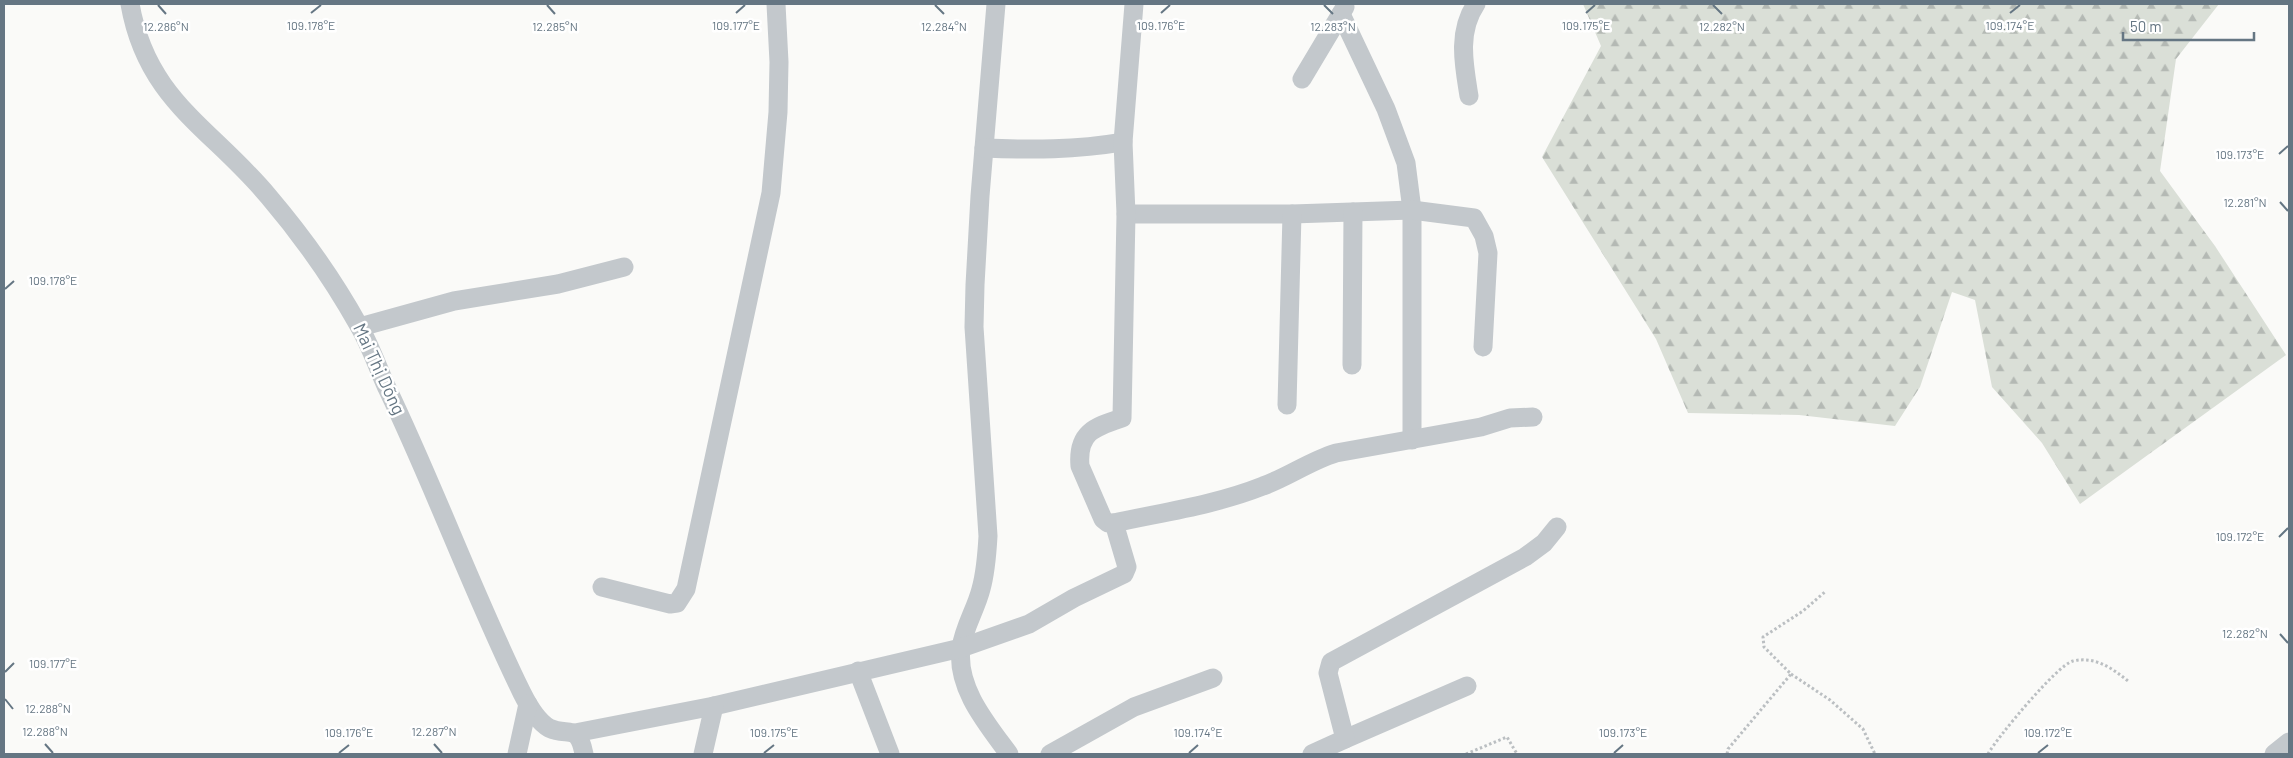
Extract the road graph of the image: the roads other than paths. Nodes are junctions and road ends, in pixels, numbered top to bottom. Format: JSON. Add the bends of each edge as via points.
{"nodes":[{"id":1,"x":130,"y":4,"type":"edge"},
{"id":2,"x":776,"y":4,"type":"edge"},
{"id":3,"x":996,"y":4,"type":"edge"},
{"id":4,"x":1134,"y":4,"type":"edge"},
{"id":5,"x":1476,"y":4,"type":"edge"},
{"id":6,"x":1344,"y":9,"type":"edge"},
{"id":7,"x":1302,"y":79,"type":"dead end"},
{"id":8,"x":1469,"y":96,"type":"dead end"},
{"id":9,"x":1123,"y":142,"type":"junction"},
{"id":10,"x":984,"y":148,"type":"junction"},
{"id":11,"x":1412,"y":210,"type":"junction"},
{"id":12,"x":1353,"y":212,"type":"junction"},
{"id":13,"x":1126,"y":214,"type":"junction"},
{"id":14,"x":1292,"y":214,"type":"junction"},
{"id":15,"x":624,"y":267,"type":"dead end"},
{"id":16,"x":360,"y":327,"type":"junction"},
{"id":17,"x":1483,"y":347,"type":"dead end"},
{"id":18,"x":1352,"y":365,"type":"dead end"},
{"id":19,"x":1287,"y":405,"type":"dead end"},
{"id":20,"x":1533,"y":417,"type":"dead end"},
{"id":21,"x":1412,"y":440,"type":"junction"},
{"id":22,"x":1114,"y":523,"type":"junction"},
{"id":23,"x":1557,"y":528,"type":"dead end"},
{"id":24,"x":602,"y":587,"type":"dead end"},
{"id":25,"x":961,"y":648,"type":"junction"},
{"id":26,"x":858,"y":671,"type":"junction"},
{"id":27,"x":1213,"y":678,"type":"dead end"},
{"id":28,"x":1467,"y":686,"type":"dead end"},
{"id":29,"x":528,"y":704,"type":"junction"},
{"id":30,"x":714,"y":706,"type":"junction"},
{"id":31,"x":575,"y":733,"type":"junction"},
{"id":32,"x":1345,"y":739,"type":"junction"},
{"id":33,"x":2289,"y":742,"type":"edge"},
{"id":34,"x":517,"y":754,"type":"edge"},
{"id":35,"x":584,"y":754,"type":"edge"},
{"id":36,"x":703,"y":754,"type":"edge"},
{"id":37,"x":890,"y":754,"type":"edge"},
{"id":38,"x":1009,"y":754,"type":"edge"},
{"id":39,"x":1050,"y":754,"type":"edge"},
{"id":40,"x":1312,"y":754,"type":"edge"},
{"id":41,"x":2274,"y":754,"type":"edge"}],
"edges":[{"from":1,"to":16,"type":"street","name":"Mai Thị Dõng","via":[[144,55],[158,80],[184,111],[268,194],[299,234]]},
{"from":2,"to":24,"type":"street","via":[[778,102],[771,193],[686,589],[677,603],[670,604]]},
{"from":3,"to":10,"type":"street"},
{"from":4,"to":9,"type":"street"},
{"from":5,"to":8,"type":"street","via":[[1462,50]]},
{"from":6,"to":7,"type":"street"},
{"from":6,"to":11,"type":"street","via":[[1397,135],[1406,163]]},
{"from":9,"to":10,"type":"street","via":[[1045,150]]},
{"from":9,"to":13,"type":"street"},
{"from":10,"to":25,"type":"street","via":[[974,327],[988,536],[987,566]]},
{"from":11,"to":12,"type":"street"},
{"from":11,"to":17,"type":"street","via":[[1474,218],[1484,236],[1488,253]]},
{"from":11,"to":21,"type":"street"},
{"from":12,"to":14,"type":"street"},
{"from":12,"to":18,"type":"street"},
{"from":13,"to":14,"type":"street"},
{"from":13,"to":22,"type":"street","via":[[1122,418],[1093,428],[1084,441],[1080,460],[1103,519]]},
{"from":14,"to":19,"type":"street"},
{"from":15,"to":16,"type":"street","via":[[558,284],[454,301]]},
{"from":16,"to":29,"type":"street","name":"Mai Thị Dõng"},
{"from":20,"to":21,"type":"street","via":[[1510,418]]},
{"from":21,"to":22,"type":"street","via":[[1320,458],[1264,486],[1212,504]]},
{"from":22,"to":25,"type":"street","via":[[1127,567],[1124,574],[1029,624]]},
{"from":23,"to":32,"type":"street","via":[[1526,557],[1331,662],[1328,672]]},
{"from":25,"to":26,"type":"street"},
{"from":25,"to":38,"type":"street","via":[[962,672],[971,697]]},
{"from":26,"to":30,"type":"street"},
{"from":26,"to":37,"type":"street"},
{"from":27,"to":39,"type":"street","via":[[1134,707]]},
{"from":28,"to":32,"type":"street"},
{"from":29,"to":31,"type":"street","name":"Mai Thị Dõng","via":[[547,727]]},
{"from":29,"to":34,"type":"street"},
{"from":30,"to":31,"type":"street"},
{"from":30,"to":36,"type":"street"},
{"from":31,"to":35,"type":"street"},
{"from":32,"to":40,"type":"street"},
{"from":33,"to":41,"type":"street"}]}
